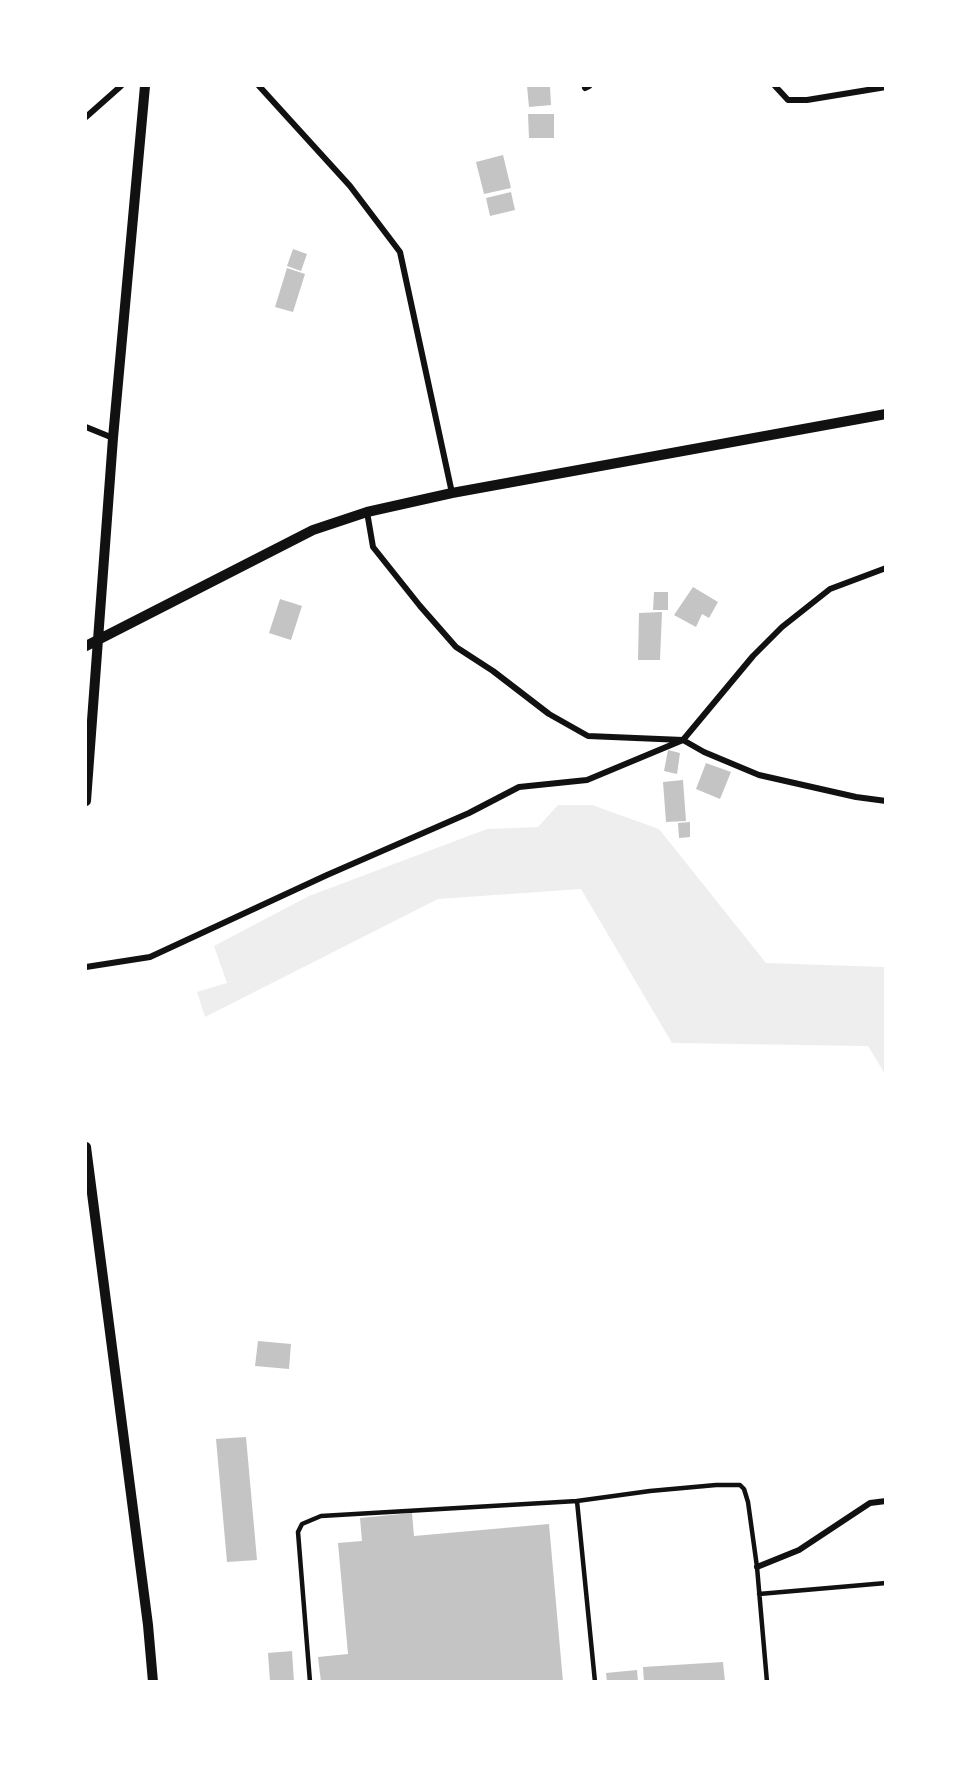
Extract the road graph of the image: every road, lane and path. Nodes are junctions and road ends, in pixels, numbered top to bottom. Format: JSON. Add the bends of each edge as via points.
{"nodes":[{"id":1,"x":121,"y":86,"type":"edge"},
{"id":2,"x":145,"y":86,"type":"edge"},
{"id":3,"x":259,"y":86,"type":"edge"},
{"id":4,"x":775,"y":86,"type":"edge"},
{"id":5,"x":885,"y":87,"type":"edge"},
{"id":6,"x":86,"y":117,"type":"edge"},
{"id":7,"x":885,"y":414,"type":"edge"},
{"id":8,"x":86,"y":427,"type":"edge"},
{"id":9,"x":113,"y":438,"type":"junction"},
{"id":10,"x":452,"y":493,"type":"junction"},
{"id":11,"x":367,"y":512,"type":"junction"},
{"id":12,"x":885,"y":568,"type":"edge"},
{"id":13,"x":97,"y":640,"type":"junction"},
{"id":14,"x":86,"y":646,"type":"edge"},
{"id":15,"x":683,"y":740,"type":"junction"},
{"id":16,"x":86,"y":801,"type":"edge"},
{"id":17,"x":885,"y":801,"type":"edge"},
{"id":18,"x":86,"y":967,"type":"edge"},
{"id":19,"x":86,"y":1147,"type":"edge"},
{"id":20,"x":577,"y":1501,"type":"junction"},
{"id":21,"x":885,"y":1501,"type":"edge"},
{"id":22,"x":757,"y":1567,"type":"junction"},
{"id":23,"x":885,"y":1584,"type":"edge"},
{"id":24,"x":759,"y":1594,"type":"junction"},
{"id":25,"x":153,"y":1682,"type":"edge"},
{"id":26,"x":310,"y":1682,"type":"edge"},
{"id":27,"x":595,"y":1682,"type":"edge"},
{"id":28,"x":767,"y":1682,"type":"edge"}],
"edges":[{"from":1,"to":6,"type":"street"},
{"from":2,"to":9,"type":"street"},
{"from":3,"to":10,"type":"street","via":[[350,186],[400,252]]},
{"from":4,"to":5,"type":"street","via":[[788,100]]},
{"from":7,"to":10,"type":"street"},
{"from":8,"to":9,"type":"street"},
{"from":9,"to":13,"type":"street"},
{"from":10,"to":11,"type":"street"},
{"from":11,"to":13,"type":"street","via":[[313,530]]},
{"from":11,"to":15,"type":"street","via":[[373,547],[456,647],[549,714],[588,736]]},
{"from":12,"to":15,"type":"street","via":[[830,589],[782,627]]},
{"from":13,"to":14,"type":"street"},
{"from":13,"to":16,"type":"street"},
{"from":15,"to":17,"type":"street","via":[[759,775]]},
{"from":15,"to":18,"type":"street","via":[[586,780],[519,787],[150,957]]},
{"from":19,"to":25,"type":"street"},
{"from":20,"to":22,"type":"lane","via":[[740,1485],[748,1502]]},
{"from":20,"to":26,"type":"lane","via":[[321,1516],[302,1524],[298,1532]]},
{"from":20,"to":27,"type":"lane"},
{"from":21,"to":22,"type":"street","via":[[870,1503],[799,1550]]},
{"from":22,"to":24,"type":"lane"},
{"from":23,"to":24,"type":"lane"},
{"from":24,"to":28,"type":"lane"}]}
